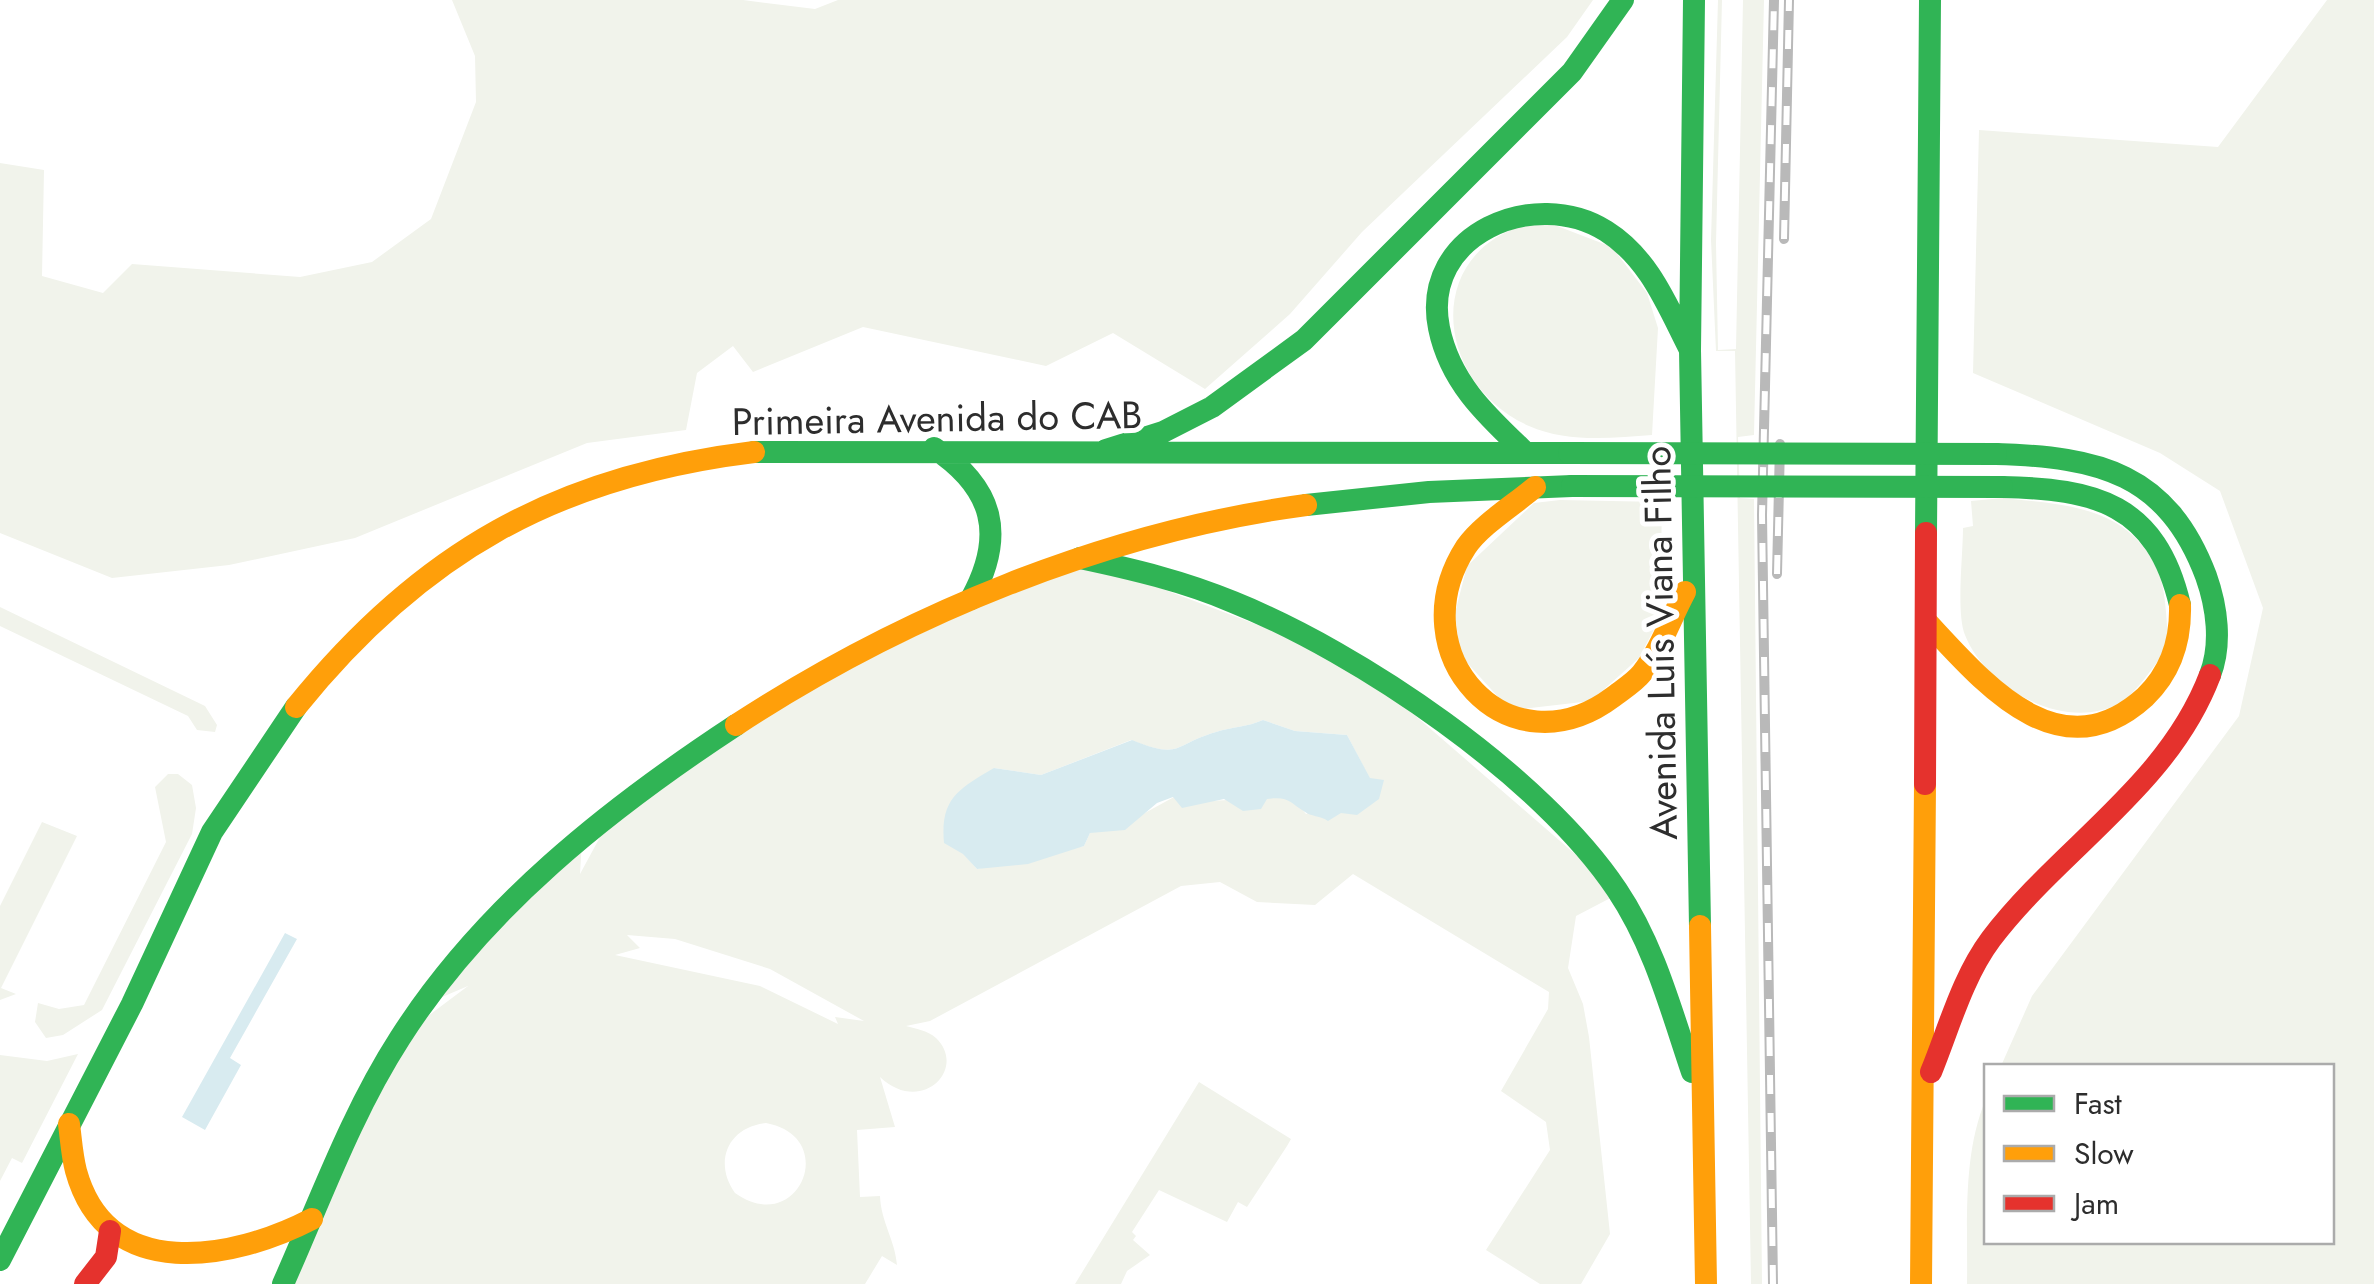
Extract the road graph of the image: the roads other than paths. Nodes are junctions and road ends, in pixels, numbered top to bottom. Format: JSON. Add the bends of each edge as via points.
{"nodes":[{"id":1,"x":1623,"y":0,"type":"edge"},
{"id":2,"x":1694,"y":0,"type":"edge"},
{"id":3,"x":1930,"y":0,"type":"edge"},
{"id":4,"x":1690,"y":350,"type":"junction"},
{"id":5,"x":934,"y":448,"type":"junction"},
{"id":6,"x":1106,"y":450,"type":"junction"},
{"id":7,"x":1524,"y":451,"type":"junction"},
{"id":8,"x":1535,"y":487,"type":"junction"},
{"id":9,"x":1080,"y":558,"type":"junction"},
{"id":10,"x":1693,"y":568,"type":"junction"},
{"id":11,"x":971,"y":600,"type":"junction"},
{"id":12,"x":1926,"y":621,"type":"junction"},
{"id":13,"x":1924,"y":1087,"type":"junction"},
{"id":14,"x":1702,"y":1105,"type":"junction"},
{"id":15,"x":69,"y":1122,"type":"junction"},
{"id":16,"x":313,"y":1218,"type":"junction"},
{"id":17,"x":110,"y":1231,"type":"junction"},
{"id":18,"x":0,"y":1260,"type":"edge"},
{"id":19,"x":85,"y":1284,"type":"edge"},
{"id":20,"x":283,"y":1284,"type":"edge"},
{"id":21,"x":1706,"y":1284,"type":"edge"},
{"id":22,"x":1921,"y":1284,"type":"edge"}],
"edges":[{"from":1,"to":6,"type":"main road","via":[[1572,72],[1304,340],[1190,422]]},
{"from":2,"to":4,"type":"main road","name":"Avenida Luís Viana Filho"},
{"from":3,"to":12,"type":"main road"},
{"from":4,"to":7,"type":"main road","via":[[1646,268],[1595,224],[1552,209],[1529,209],[1481,228],[1462,246],[1442,290],[1444,350],[1477,404]]},
{"from":4,"to":10,"type":"main road","name":"Avenida Luís Viana Filho"},
{"from":5,"to":6,"type":"main road","name":"Primeira Avenida do CAB"},
{"from":5,"to":11,"type":"main road","via":[[971,474],[991,514],[991,559]]},
{"from":5,"to":15,"type":"main road","name":"Primeira Avenida do CAB","via":[[784,448],[627,476],[563,496],[436,568],[288,716],[212,833]]},
{"from":6,"to":7,"type":"main road","name":"Primeira Avenida do CAB"},
{"from":7,"to":13,"type":"main road","name":"Primeira Avenida do CAB","bridge":true,"via":[[2070,456],[2105,464],[2162,500],[2185,526],[2217,596],[2218,659],[2208,694],[2182,737],[1989,942]]},
{"from":8,"to":9,"type":"main road","via":[[1298,505]]},
{"from":8,"to":10,"type":"main road","via":[[1472,537],[1443,588],[1443,643],[1452,667],[1492,709],[1545,724],[1603,711],[1654,664]]},
{"from":8,"to":12,"type":"main road","bridge":true,"via":[[2079,491],[2106,501],[2157,548],[2170,574],[2180,627],[2158,684],[2134,708],[2078,728],[2020,709]]},
{"from":9,"to":11,"type":"main road"},
{"from":9,"to":14,"type":"main road","via":[[1182,580],[1285,623],[1364,670],[1524,787],[1568,827],[1620,893],[1644,938]]},
{"from":10,"to":14,"type":"main road","name":"Avenida Luís Viana Filho"},
{"from":11,"to":16,"type":"main road","via":[[770,706],[670,770],[554,864],[422,1006],[367,1102]]},
{"from":12,"to":13,"type":"main road"},
{"from":13,"to":22,"type":"main road"},
{"from":14,"to":21,"type":"main road","name":"Avenida Luís Viana Filho"},
{"from":15,"to":17,"type":"main road","via":[[77,1182]]},
{"from":15,"to":18,"type":"main road","name":"Primeira Avenida do CAB"},
{"from":16,"to":17,"type":"main road","via":[[264,1250],[201,1266],[166,1264]]},
{"from":16,"to":20,"type":"main road"},
{"from":17,"to":19,"type":"main road","via":[[106,1257]]}]}
